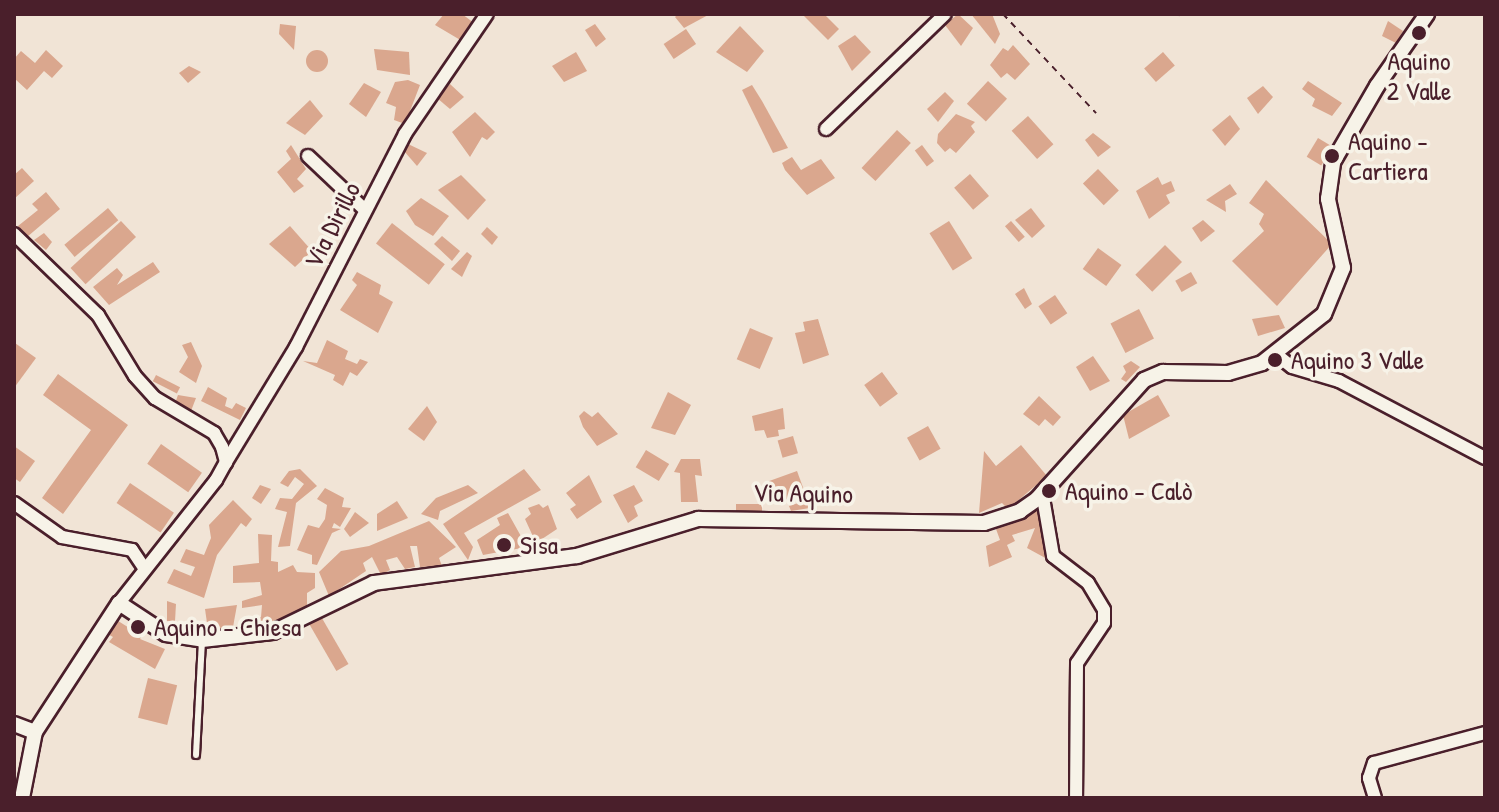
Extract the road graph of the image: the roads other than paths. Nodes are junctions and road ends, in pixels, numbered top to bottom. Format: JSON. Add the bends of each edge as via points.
{"nodes":[{"id":1,"x":487,"y":14,"type":"edge"},
{"id":2,"x":945,"y":14,"type":"edge"},
{"id":3,"x":1427,"y":14,"type":"edge"},
{"id":4,"x":826,"y":129,"type":"dead end"},
{"id":5,"x":308,"y":156,"type":"dead end"},
{"id":6,"x":363,"y":208,"type":"junction"},
{"id":7,"x":14,"y":234,"type":"edge"},
{"id":8,"x":1277,"y":355,"type":"junction"},
{"id":9,"x":1485,"y":458,"type":"edge"},
{"id":10,"x":226,"y":462,"type":"junction"},
{"id":11,"x":1042,"y":492,"type":"junction"},
{"id":12,"x":14,"y":503,"type":"edge"},
{"id":13,"x":144,"y":568,"type":"junction"},
{"id":14,"x":119,"y":603,"type":"junction"},
{"id":15,"x":202,"y":640,"type":"junction"},
{"id":16,"x":14,"y":724,"type":"edge"},
{"id":17,"x":35,"y":732,"type":"junction"},
{"id":18,"x":1485,"y":733,"type":"edge"},
{"id":19,"x":196,"y":755,"type":"dead end"},
{"id":20,"x":22,"y":798,"type":"edge"},
{"id":21,"x":1076,"y":798,"type":"edge"},
{"id":22,"x":1375,"y":798,"type":"edge"}],
"edges":[{"from":1,"to":6,"type":"street","name":"Via Dirillo","via":[[427,97]]},
{"from":2,"to":4,"type":"street"},
{"from":3,"to":8,"type":"street","name":"Via Aquino","via":[[1333,162],[1328,199],[1341,242],[1340,281],[1324,314]]},
{"from":5,"to":6,"type":"street"},
{"from":6,"to":10,"type":"street","name":"Via Dirillo","via":[[296,347]]},
{"from":7,"to":10,"type":"street","via":[[98,315],[135,376],[155,398],[214,433]]},
{"from":8,"to":9,"type":"street","via":[[1292,367],[1339,381]]},
{"from":8,"to":11,"type":"street","name":"Via Aquino","via":[[1228,373],[1154,374]]},
{"from":10,"to":13,"type":"street","name":"Via Dirillo","via":[[177,536]]},
{"from":11,"to":15,"type":"street","name":"Via Aquino","via":[[1020,511],[984,523],[698,519],[577,556],[374,583],[273,632]]},
{"from":11,"to":21,"type":"street","via":[[1053,556],[1088,583],[1104,610],[1104,623],[1077,663]]},
{"from":12,"to":13,"type":"street","via":[[62,537],[132,550]]},
{"from":13,"to":14,"type":"street","name":"Via Dirillo"},
{"from":14,"to":15,"type":"street","name":"Via Aquino","via":[[166,634]]},
{"from":14,"to":17,"type":"street"},
{"from":15,"to":19,"type":"lane"},
{"from":16,"to":17,"type":"street"},
{"from":17,"to":20,"type":"street"},
{"from":18,"to":22,"type":"street","via":[[1374,763],[1369,778]]}]}
